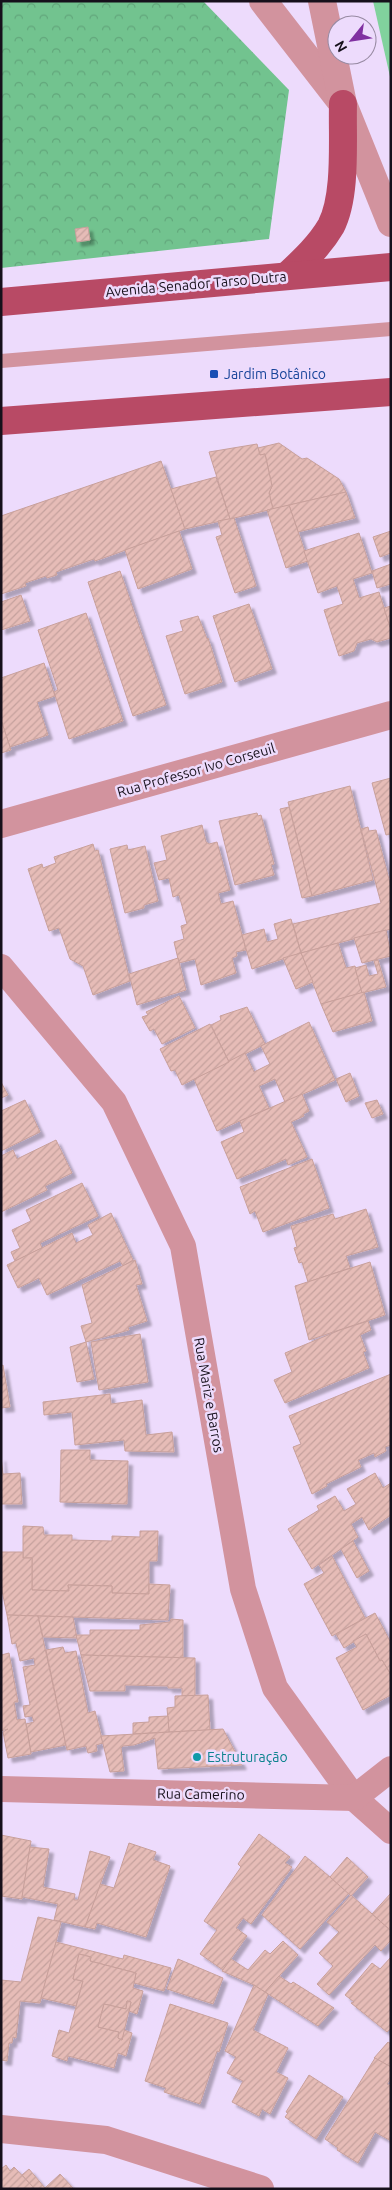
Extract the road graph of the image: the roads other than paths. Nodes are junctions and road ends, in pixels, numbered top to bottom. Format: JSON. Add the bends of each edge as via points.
{"nodes":[{"id":1,"x":263,"y":1,"type":"edge"},
{"id":2,"x":322,"y":1,"type":"edge"},
{"id":3,"x":343,"y":104,"type":"junction"},
{"id":4,"x":391,"y":223,"type":"edge"},
{"id":5,"x":391,"y":267,"type":"edge"},
{"id":6,"x":288,"y":275,"type":"junction"},
{"id":7,"x":1,"y":302,"type":"edge"},
{"id":8,"x":391,"y":330,"type":"edge"},
{"id":9,"x":1,"y":361,"type":"edge"},
{"id":10,"x":391,"y":392,"type":"edge"},
{"id":11,"x":1,"y":420,"type":"edge"},
{"id":12,"x":391,"y":715,"type":"edge"},
{"id":13,"x":1,"y":824,"type":"edge"},
{"id":14,"x":1,"y":967,"type":"edge"},
{"id":15,"x":391,"y":1769,"type":"edge"},
{"id":16,"x":1,"y":1789,"type":"edge"},
{"id":17,"x":354,"y":1798,"type":"junction"},
{"id":18,"x":391,"y":1831,"type":"edge"},
{"id":19,"x":1,"y":2129,"type":"edge"},
{"id":20,"x":260,"y":2189,"type":"edge"}],
"edges":[{"from":1,"to":3,"type":"street"},
{"from":2,"to":3,"type":"street"},
{"from":3,"to":4,"type":"street"},
{"from":3,"to":6,"type":"main road","via":[[340,203],[331,226],[317,246]]},
{"from":5,"to":6,"type":"main road","name":"Avenida Senador Tarso Dutra"},
{"from":6,"to":7,"type":"main road","name":"Avenida Senador Tarso Dutra"},
{"from":8,"to":9,"type":"lane"},
{"from":10,"to":11,"type":"main road"},
{"from":12,"to":13,"type":"street","name":"Rua Professor Ivo Corseuil"},
{"from":14,"to":17,"type":"street","name":"Rua Mariz e Barros","via":[[114,1102],[183,1246],[243,1589],[275,1688]]},
{"from":15,"to":17,"type":"street"},
{"from":16,"to":17,"type":"street","name":"Rua Camerino"},
{"from":17,"to":18,"type":"street","name":"Rua Mariz e Barros"},
{"from":19,"to":20,"type":"street","via":[[106,2140]]}]}
